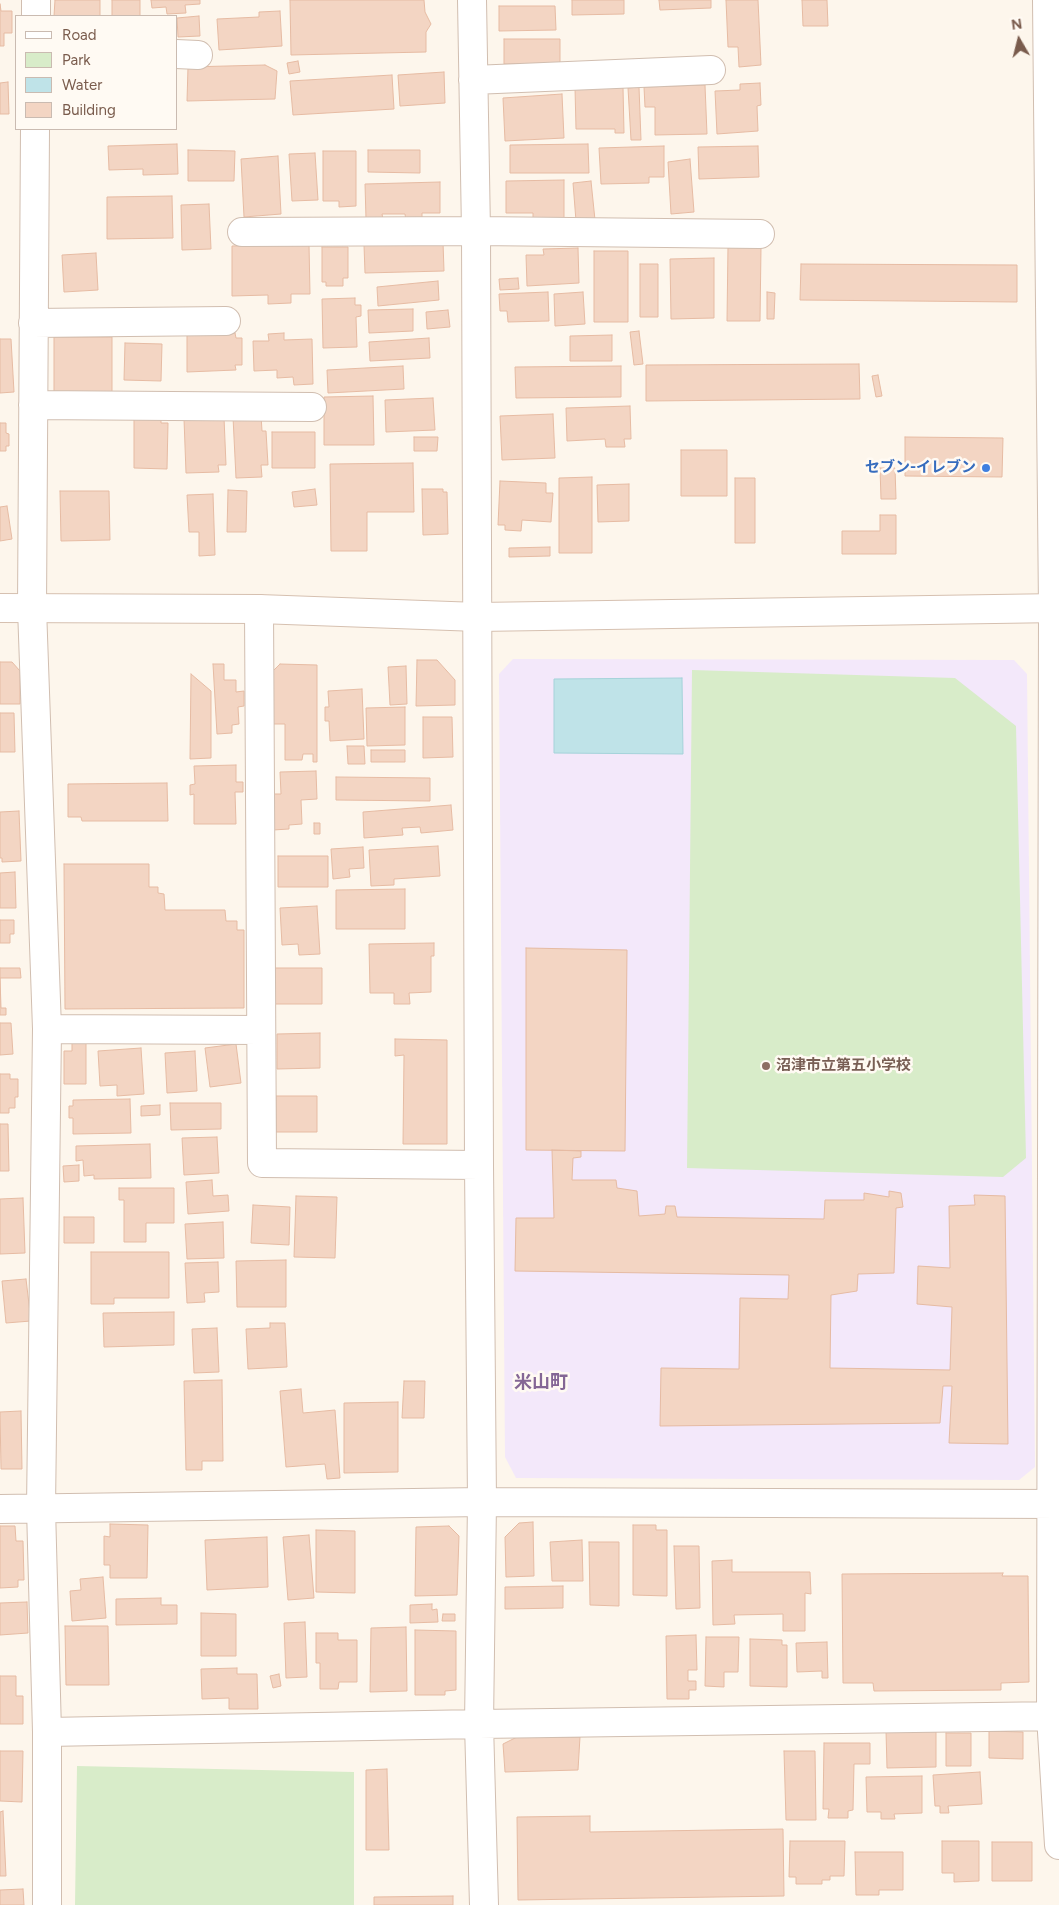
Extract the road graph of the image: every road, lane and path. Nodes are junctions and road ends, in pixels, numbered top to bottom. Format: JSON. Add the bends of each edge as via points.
{"nodes":[{"id":1,"x":36,"y":0,"type":"edge"},
{"id":2,"x":472,"y":0,"type":"edge"},
{"id":3,"x":1047,"y":0,"type":"edge"},
{"id":4,"x":36,"y":15,"type":"edge"},
{"id":5,"x":711,"y":70,"type":"dead end"},
{"id":6,"x":473,"y":80,"type":"junction"},
{"id":7,"x":35,"y":130,"type":"edge"},
{"id":8,"x":476,"y":231,"type":"junction"},
{"id":9,"x":242,"y":232,"type":"dead end"},
{"id":10,"x":760,"y":234,"type":"dead end"},
{"id":11,"x":226,"y":322,"type":"dead end"},
{"id":12,"x":33,"y":323,"type":"junction"},
{"id":13,"x":33,"y":405,"type":"junction"},
{"id":14,"x":312,"y":407,"type":"dead end"},
{"id":15,"x":0,"y":608,"type":"edge"},
{"id":16,"x":32,"y":608,"type":"junction"},
{"id":17,"x":1056,"y":608,"type":"edge"},
{"id":18,"x":259,"y":609,"type":"junction"},
{"id":19,"x":478,"y":617,"type":"junction"},
{"id":20,"x":47,"y":1029,"type":"junction"},
{"id":21,"x":261,"y":1030,"type":"junction"},
{"id":22,"x":479,"y":1165,"type":"junction"},
{"id":23,"x":482,"y":1502,"type":"junction"},
{"id":24,"x":1055,"y":1504,"type":"edge"},
{"id":25,"x":41,"y":1508,"type":"junction"},
{"id":26,"x":0,"y":1509,"type":"edge"},
{"id":27,"x":1055,"y":1716,"type":"edge"},
{"id":28,"x":479,"y":1724,"type":"junction"},
{"id":29,"x":47,"y":1732,"type":"junction"},
{"id":30,"x":1059,"y":1845,"type":"edge"},
{"id":31,"x":47,"y":1905,"type":"edge"},
{"id":32,"x":484,"y":1905,"type":"edge"}],
"edges":[{"from":1,"to":4,"type":"street"},
{"from":2,"to":6,"type":"street"},
{"from":3,"to":17,"type":"street"},
{"from":5,"to":6,"type":"street"},
{"from":6,"to":8,"type":"street"},
{"from":7,"to":12,"type":"street"},
{"from":8,"to":9,"type":"street"},
{"from":8,"to":10,"type":"street"},
{"from":8,"to":19,"type":"street"},
{"from":11,"to":12,"type":"street"},
{"from":12,"to":13,"type":"street"},
{"from":13,"to":14,"type":"street"},
{"from":13,"to":16,"type":"street"},
{"from":15,"to":16,"type":"street"},
{"from":16,"to":18,"type":"street"},
{"from":16,"to":20,"type":"street"},
{"from":17,"to":19,"type":"street"},
{"from":17,"to":24,"type":"street"},
{"from":18,"to":19,"type":"street"},
{"from":18,"to":21,"type":"street"},
{"from":19,"to":22,"type":"street"},
{"from":20,"to":21,"type":"street"},
{"from":20,"to":25,"type":"street"},
{"from":21,"to":22,"type":"street","via":[[262,1163]]},
{"from":22,"to":23,"type":"street"},
{"from":23,"to":24,"type":"street"},
{"from":23,"to":25,"type":"street"},
{"from":23,"to":28,"type":"street"},
{"from":24,"to":27,"type":"street"},
{"from":25,"to":26,"type":"street"},
{"from":25,"to":29,"type":"street"},
{"from":27,"to":28,"type":"street"},
{"from":27,"to":30,"type":"street"},
{"from":28,"to":29,"type":"street"},
{"from":28,"to":32,"type":"street"},
{"from":29,"to":31,"type":"street"}]}
